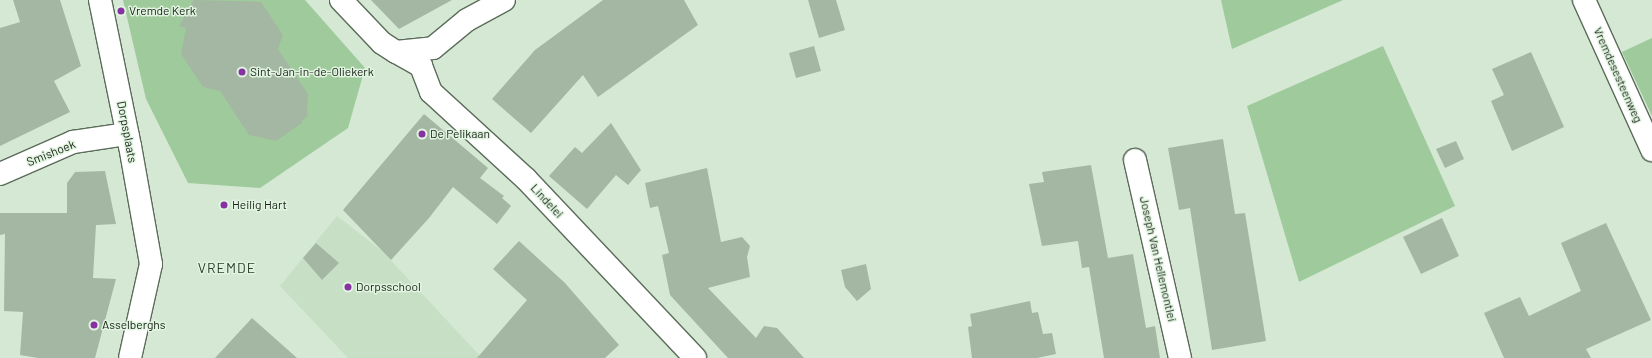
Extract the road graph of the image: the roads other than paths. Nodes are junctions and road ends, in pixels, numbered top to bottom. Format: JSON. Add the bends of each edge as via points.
{"nodes":[{"id":1,"x":100,"y":0,"type":"edge"},
{"id":2,"x":341,"y":0,"type":"edge"},
{"id":3,"x":504,"y":0,"type":"edge"},
{"id":4,"x":1584,"y":0,"type":"edge"},
{"id":5,"x":396,"y":52,"type":"junction"},
{"id":6,"x":127,"y":134,"type":"junction"},
{"id":7,"x":1652,"y":150,"type":"edge"},
{"id":8,"x":1135,"y":160,"type":"dead end"},
{"id":9,"x":0,"y":174,"type":"edge"},
{"id":10,"x":130,"y":358,"type":"edge"},
{"id":11,"x":695,"y":358,"type":"edge"},
{"id":12,"x":1180,"y":358,"type":"edge"}],
"edges":[{"from":1,"to":6,"type":"street","name":"Dorpsplaats"},
{"from":2,"to":5,"type":"street","via":[[382,43]]},
{"from":3,"to":5,"type":"street","via":[[467,20],[433,48]]},
{"from":4,"to":7,"type":"street","name":"Vremdesesteenweg"},
{"from":5,"to":11,"type":"street","name":"Lindelei","via":[[421,66],[431,92],[526,179]]},
{"from":6,"to":9,"type":"street","name":"Smishoek","via":[[73,142]]},
{"from":6,"to":10,"type":"street","name":"Dorpsplaats","via":[[151,264]]},
{"from":8,"to":12,"type":"street","name":"Joseph Van Hellemontlei"}]}
